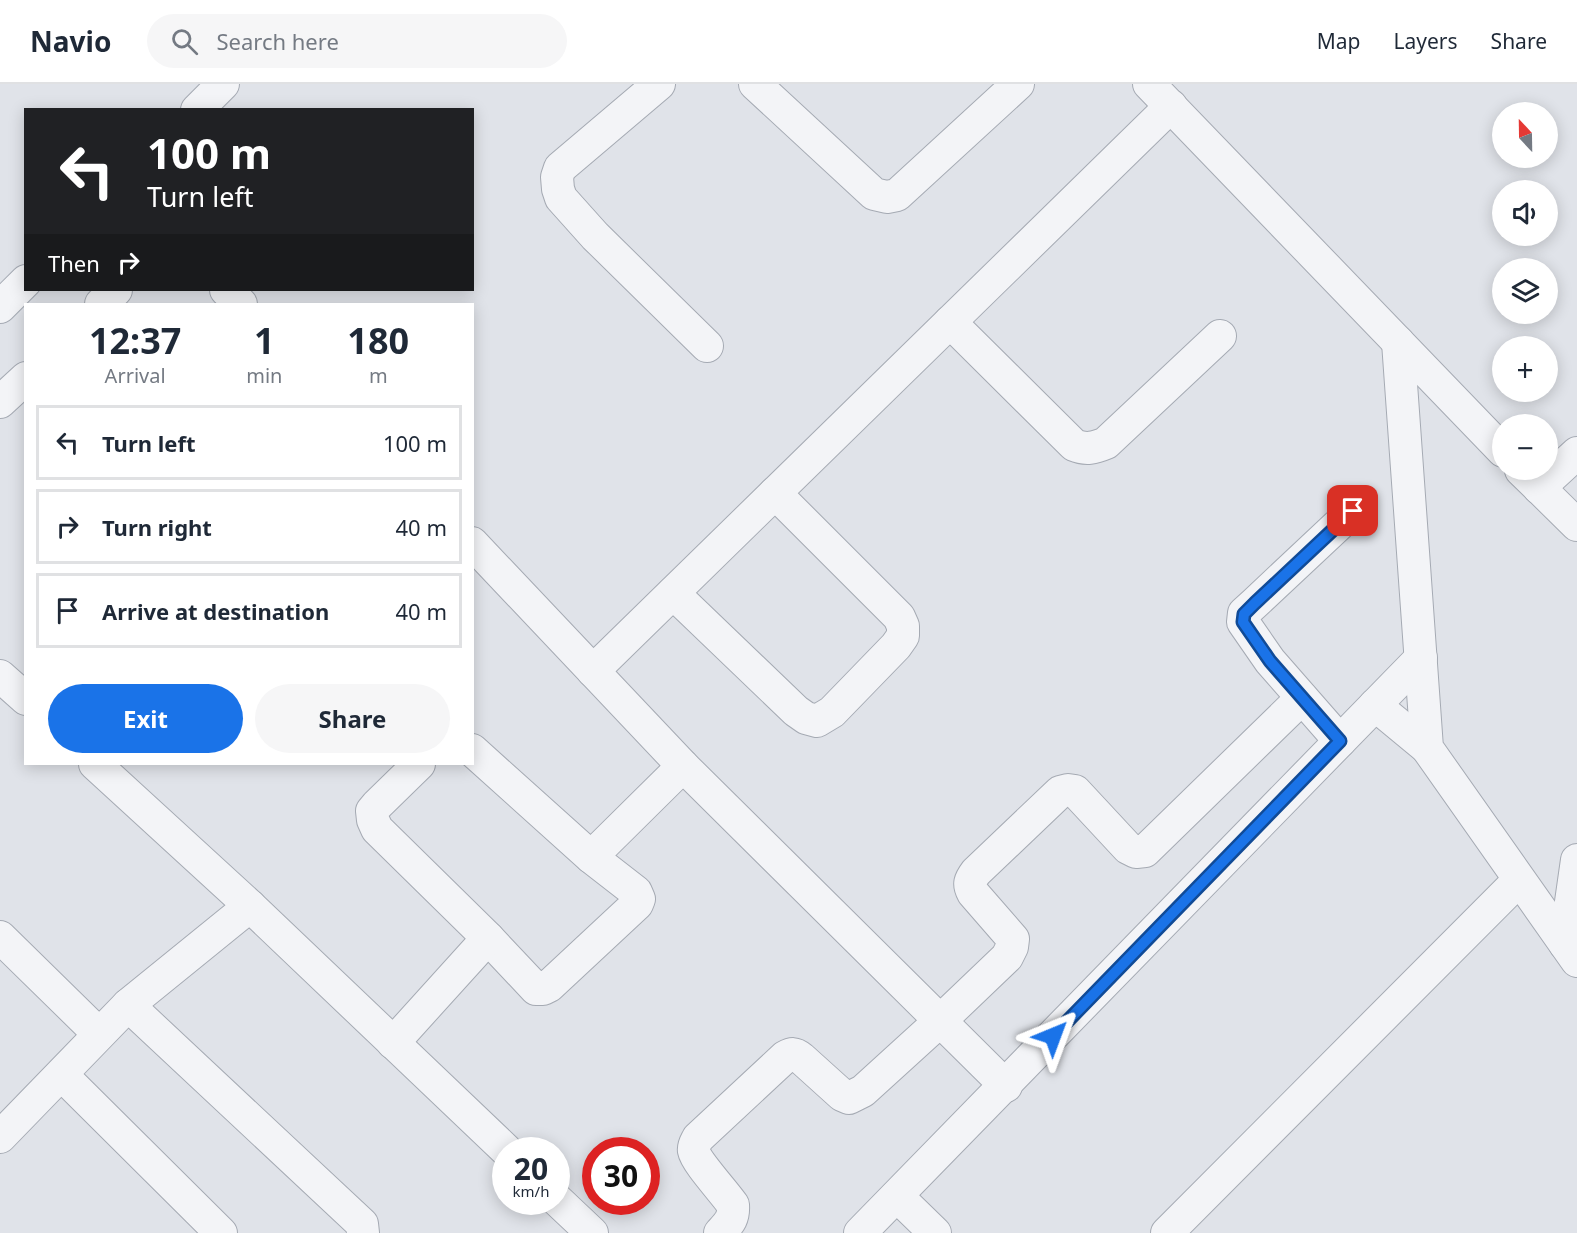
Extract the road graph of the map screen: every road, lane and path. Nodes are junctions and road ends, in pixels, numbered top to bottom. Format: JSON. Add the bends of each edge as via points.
{"nodes":[{"id":1,"x":223,"y":84,"type":"edge"},
{"id":2,"x":659,"y":84,"type":"edge"},
{"id":3,"x":755,"y":84,"type":"edge"},
{"id":4,"x":1018,"y":84,"type":"edge"},
{"id":5,"x":1149,"y":84,"type":"edge"},
{"id":6,"x":1171,"y":106,"type":"junction"},
{"id":7,"x":199,"y":108,"type":"edge"},
{"id":8,"x":24,"y":283,"type":"edge"},
{"id":9,"x":115,"y":291,"type":"edge"},
{"id":10,"x":227,"y":291,"type":"edge"},
{"id":11,"x":102,"y":303,"type":"edge"},
{"id":12,"x":240,"y":303,"type":"edge"},
{"id":13,"x":0,"y":306,"type":"edge"},
{"id":14,"x":950,"y":322,"type":"junction"},
{"id":15,"x":1220,"y":336,"type":"dead end"},
{"id":16,"x":1398,"y":342,"type":"junction"},
{"id":17,"x":707,"y":346,"type":"dead end"},
{"id":18,"x":24,"y":380,"type":"edge"},
{"id":19,"x":0,"y":402,"type":"edge"},
{"id":20,"x":1492,"y":440,"type":"edge"},
{"id":21,"x":1577,"y":453,"type":"edge"},
{"id":22,"x":1558,"y":464,"type":"edge"},
{"id":23,"x":1531,"y":480,"type":"edge"},
{"id":24,"x":775,"y":493,"type":"junction"},
{"id":25,"x":1353,"y":511,"type":"dead end"},
{"id":26,"x":1577,"y":525,"type":"edge"},
{"id":27,"x":474,"y":545,"type":"edge"},
{"id":28,"x":673,"y":593,"type":"junction"},
{"id":29,"x":1421,"y":658,"type":"junction"},
{"id":30,"x":593,"y":671,"type":"junction"},
{"id":31,"x":1302,"y":698,"type":"junction"},
{"id":32,"x":1375,"y":705,"type":"junction"},
{"id":33,"x":1340,"y":741,"type":"junction"},
{"id":34,"x":1428,"y":748,"type":"junction"},
{"id":35,"x":474,"y":752,"type":"edge"},
{"id":36,"x":96,"y":765,"type":"edge"},
{"id":37,"x":418,"y":765,"type":"edge"},
{"id":38,"x":683,"y":766,"type":"junction"},
{"id":39,"x":591,"y":857,"type":"junction"},
{"id":40,"x":1577,"y":860,"type":"edge"},
{"id":41,"x":1519,"y":880,"type":"junction"},
{"id":42,"x":250,"y":906,"type":"junction"},
{"id":43,"x":0,"y":937,"type":"edge"},
{"id":44,"x":488,"y":938,"type":"junction"},
{"id":45,"x":1571,"y":952,"type":"edge"},
{"id":46,"x":128,"y":1005,"type":"junction"},
{"id":47,"x":940,"y":1021,"type":"junction"},
{"id":48,"x":99,"y":1034,"type":"junction"},
{"id":49,"x":393,"y":1043,"type":"junction"},
{"id":50,"x":62,"y":1075,"type":"junction"},
{"id":51,"x":1006,"y":1086,"type":"junction"},
{"id":52,"x":0,"y":1137,"type":"edge"},
{"id":53,"x":492,"y":1137,"type":"edge"},
{"id":54,"x":897,"y":1196,"type":"junction"},
{"id":55,"x":570,"y":1212,"type":"edge"},
{"id":56,"x":220,"y":1233,"type":"edge"},
{"id":57,"x":363,"y":1233,"type":"edge"},
{"id":58,"x":592,"y":1233,"type":"edge"},
{"id":59,"x":720,"y":1233,"type":"edge"},
{"id":60,"x":860,"y":1233,"type":"edge"},
{"id":61,"x":935,"y":1233,"type":"edge"},
{"id":62,"x":1167,"y":1233,"type":"edge"}],
"edges":[{"from":1,"to":7,"type":"street"},
{"from":2,"to":17,"type":"street","via":[[560,168],[558,189],[561,198],[596,236]]},
{"from":3,"to":4,"type":"street","via":[[874,194],[887,197],[897,195]]},
{"from":5,"to":6,"type":"street"},
{"from":6,"to":14,"type":"street"},
{"from":6,"to":16,"type":"street"},
{"from":8,"to":13,"type":"street"},
{"from":9,"to":11,"type":"street"},
{"from":10,"to":12,"type":"street"},
{"from":14,"to":15,"type":"street","via":[[1074,445],[1083,448],[1106,443]]},
{"from":14,"to":24,"type":"street"},
{"from":16,"to":20,"type":"street"},
{"from":16,"to":29,"type":"street"},
{"from":18,"to":19,"type":"street"},
{"from":21,"to":22,"type":"street"},
{"from":23,"to":26,"type":"street"},
{"from":24,"to":28,"type":"street"},
{"from":24,"to":28,"type":"street","via":[[899,617],[903,626],[903,636],[896,646],[832,712],[817,721],[796,711]]},
{"from":25,"to":31,"type":"street","via":[[1244,614],[1243,622]]},
{"from":27,"to":30,"type":"street"},
{"from":28,"to":30,"type":"street"},
{"from":29,"to":32,"type":"street"},
{"from":29,"to":34,"type":"street"},
{"from":30,"to":38,"type":"street"},
{"from":31,"to":33,"type":"street"},
{"from":31,"to":47,"type":"street","via":[[1145,851],[1128,848],[1075,791],[1060,792],[970,880],[973,893],[1013,939],[1012,947],[1007,957]]},
{"from":32,"to":33,"type":"street"},
{"from":32,"to":34,"type":"street"},
{"from":33,"to":51,"type":"street"},
{"from":34,"to":41,"type":"street"},
{"from":35,"to":39,"type":"street"},
{"from":36,"to":42,"type":"street"},
{"from":37,"to":44,"type":"street","via":[[376,805],[373,820],[377,829]]},
{"from":38,"to":39,"type":"street"},
{"from":38,"to":47,"type":"street"},
{"from":39,"to":44,"type":"street","via":[[636,892],[639,899],[549,986],[536,989]]},
{"from":40,"to":45,"type":"street"},
{"from":41,"to":45,"type":"street"},
{"from":41,"to":62,"type":"street"},
{"from":42,"to":46,"type":"street"},
{"from":42,"to":49,"type":"street"},
{"from":43,"to":48,"type":"street"},
{"from":44,"to":49,"type":"street"},
{"from":46,"to":48,"type":"street"},
{"from":46,"to":57,"type":"street","via":[[362,1224]]},
{"from":47,"to":51,"type":"street"},
{"from":47,"to":59,"type":"street","via":[[849,1098],[797,1054],[791,1054],[698,1138],[693,1150],[697,1159],[733,1205],[731,1221]]},
{"from":48,"to":50,"type":"street"},
{"from":49,"to":53,"type":"street"},
{"from":50,"to":52,"type":"street"},
{"from":50,"to":56,"type":"street"},
{"from":51,"to":54,"type":"street"},
{"from":54,"to":60,"type":"street"},
{"from":54,"to":61,"type":"street"},
{"from":55,"to":58,"type":"street"}]}
